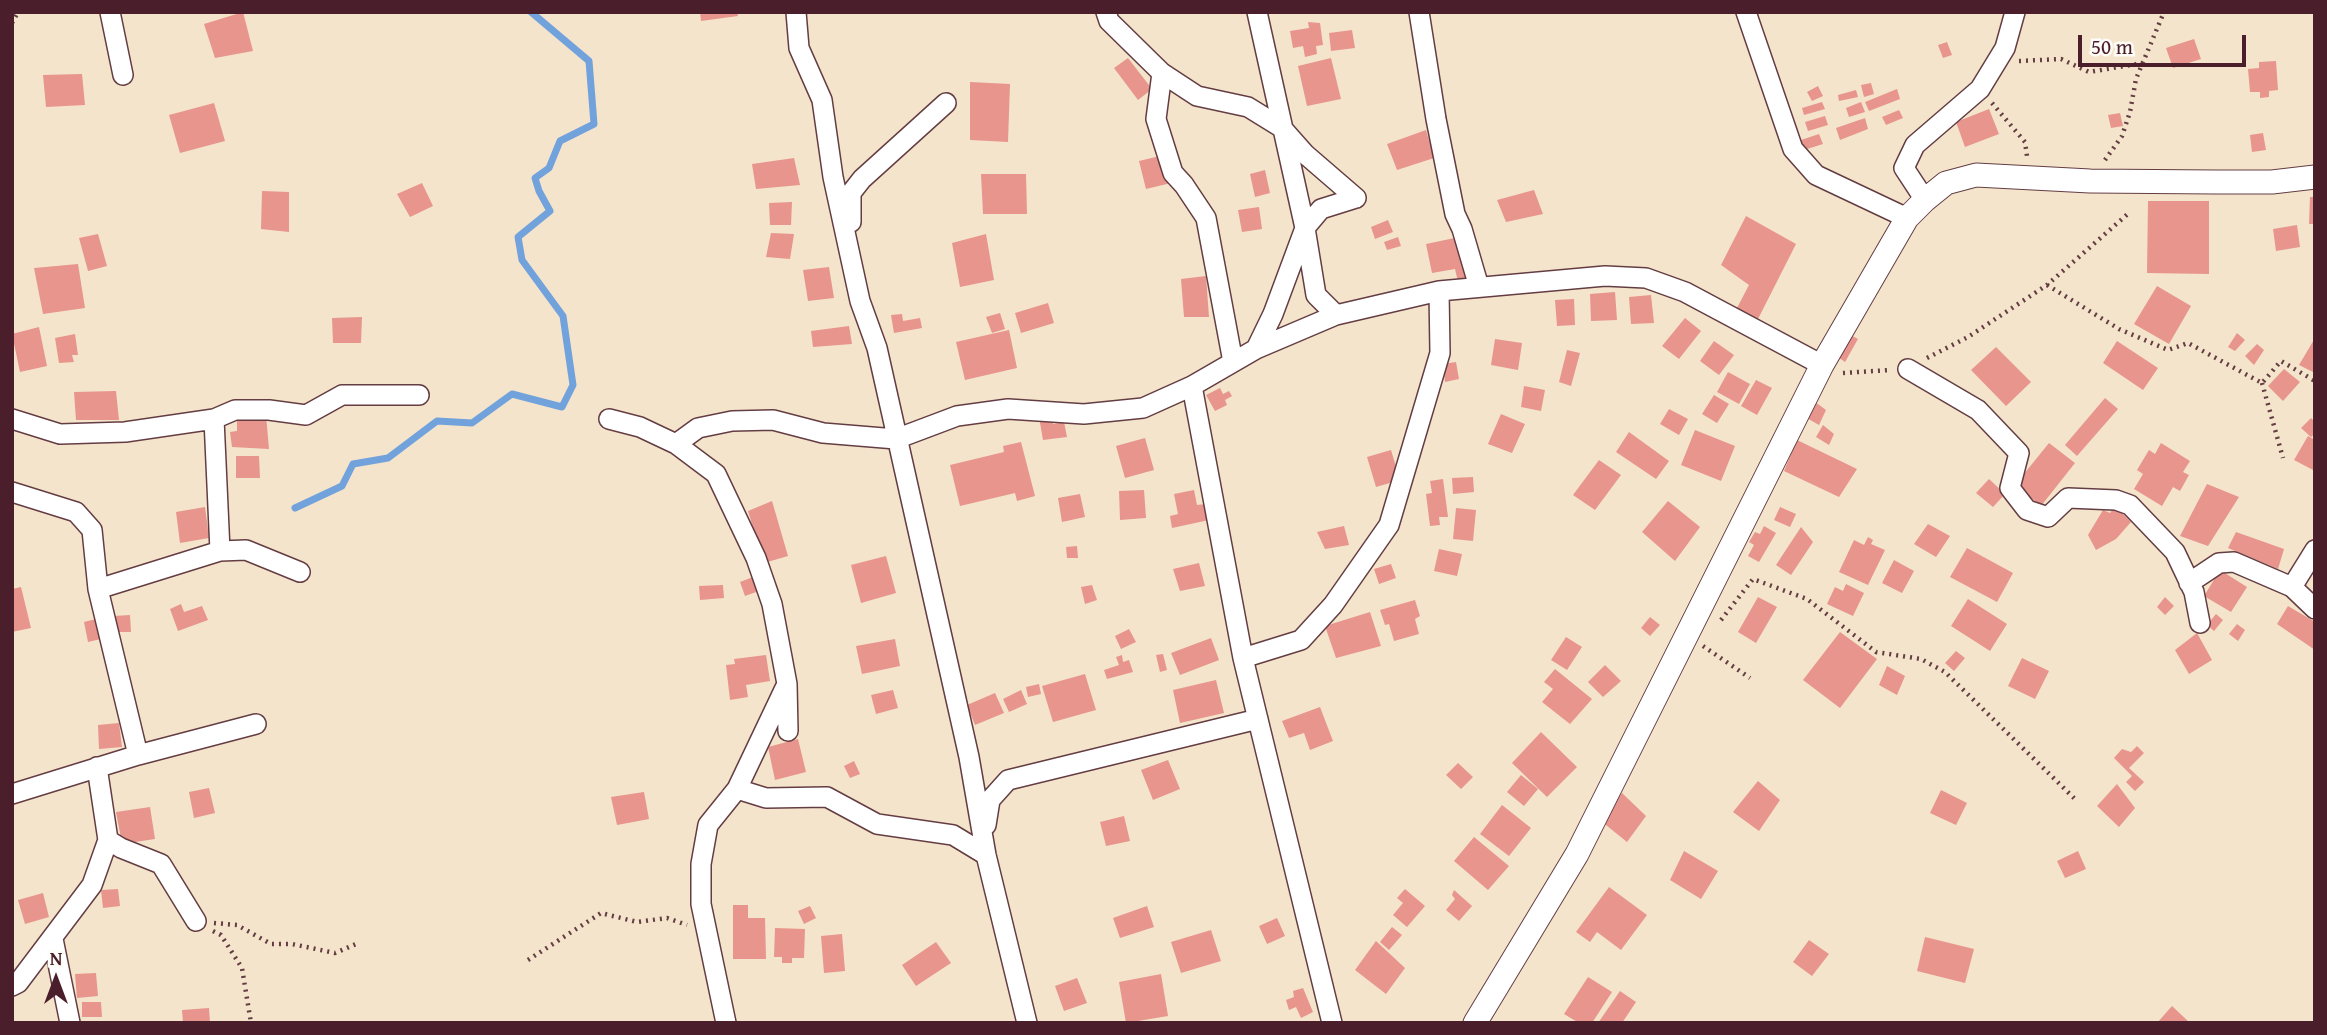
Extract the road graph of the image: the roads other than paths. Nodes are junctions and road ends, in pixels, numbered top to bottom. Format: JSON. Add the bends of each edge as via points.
{"nodes":[{"id":1,"x":110,"y":12,"type":"edge"},
{"id":2,"x":796,"y":12,"type":"edge"},
{"id":3,"x":1106,"y":12,"type":"edge"},
{"id":4,"x":1257,"y":12,"type":"edge"},
{"id":5,"x":1419,"y":12,"type":"edge"},
{"id":6,"x":1746,"y":12,"type":"edge"},
{"id":7,"x":2015,"y":12,"type":"edge"},
{"id":8,"x":1163,"y":73,"type":"junction"},
{"id":9,"x":123,"y":75,"type":"dead end"},
{"id":10,"x":946,"y":103,"type":"dead end"},
{"id":11,"x":1282,"y":128,"type":"junction"},
{"id":12,"x":2315,"y":177,"type":"edge"},
{"id":13,"x":1925,"y":200,"type":"junction"},
{"id":14,"x":1907,"y":218,"type":"junction"},
{"id":15,"x":1305,"y":228,"type":"junction"},
{"id":16,"x":852,"y":265,"type":"junction"},
{"id":17,"x":1479,"y":287,"type":"junction"},
{"id":18,"x":1439,"y":290,"type":"junction"},
{"id":19,"x":1336,"y":315,"type":"junction"},
{"id":20,"x":1255,"y":349,"type":"junction"},
{"id":21,"x":1233,"y":362,"type":"junction"},
{"id":22,"x":1822,"y":365,"type":"junction"},
{"id":23,"x":1908,"y":369,"type":"road end"},
{"id":24,"x":1192,"y":386,"type":"junction"},
{"id":25,"x":419,"y":396,"type":"dead end"},
{"id":26,"x":12,"y":419,"type":"edge"},
{"id":27,"x":214,"y":419,"type":"junction"},
{"id":28,"x":609,"y":419,"type":"dead end"},
{"id":29,"x":896,"y":439,"type":"junction"},
{"id":30,"x":676,"y":444,"type":"junction"},
{"id":31,"x":12,"y":492,"type":"edge"},
{"id":32,"x":2315,"y":550,"type":"edge"},
{"id":33,"x":220,"y":551,"type":"junction"},
{"id":34,"x":300,"y":572,"type":"dead end"},
{"id":35,"x":2189,"y":583,"type":"junction"},
{"id":36,"x":2292,"y":587,"type":"junction"},
{"id":37,"x":98,"y":589,"type":"junction"},
{"id":38,"x":2315,"y":609,"type":"edge"},
{"id":39,"x":2200,"y":623,"type":"dead end"},
{"id":40,"x":1243,"y":658,"type":"junction"},
{"id":41,"x":787,"y":684,"type":"junction"},
{"id":42,"x":1258,"y":719,"type":"junction"},
{"id":43,"x":256,"y":724,"type":"dead end"},
{"id":44,"x":788,"y":731,"type":"dead end"},
{"id":45,"x":138,"y":755,"type":"junction"},
{"id":46,"x":97,"y":767,"type":"junction"},
{"id":47,"x":737,"y":789,"type":"junction"},
{"id":48,"x":12,"y":794,"type":"edge"},
{"id":49,"x":108,"y":839,"type":"junction"},
{"id":50,"x":984,"y":848,"type":"junction"},
{"id":51,"x":196,"y":921,"type":"road end"},
{"id":52,"x":53,"y":939,"type":"junction"},
{"id":53,"x":12,"y":986,"type":"edge"},
{"id":54,"x":70,"y":1023,"type":"edge"},
{"id":55,"x":726,"y":1023,"type":"edge"},
{"id":56,"x":1027,"y":1023,"type":"edge"},
{"id":57,"x":1332,"y":1023,"type":"edge"},
{"id":58,"x":1475,"y":1023,"type":"edge"}],
"edges":[{"from":1,"to":9,"type":"street"},
{"from":2,"to":16,"type":"street","via":[[799,48],[822,100]]},
{"from":3,"to":8,"type":"street"},
{"from":4,"to":11,"type":"street"},
{"from":5,"to":17,"type":"street","via":[[1455,214]]},
{"from":6,"to":14,"type":"street","via":[[1793,149],[1816,175]]},
{"from":7,"to":13,"type":"street","via":[[2006,48],[1980,89],[1915,145],[1904,168]]},
{"from":8,"to":11,"type":"street","via":[[1198,96],[1248,107]]},
{"from":8,"to":21,"type":"street","via":[[1156,119],[1173,173],[1206,218]]},
{"from":10,"to":16,"type":"street","via":[[851,193]]},
{"from":11,"to":15,"type":"street"},
{"from":11,"to":15,"type":"street","via":[[1356,198],[1321,209]]},
{"from":12,"to":13,"type":"street","via":[[2272,182],[2090,181],[1976,175],[1946,183]]},
{"from":13,"to":14,"type":"street"},
{"from":14,"to":22,"type":"street"},
{"from":15,"to":19,"type":"street","via":[[1316,295]]},
{"from":15,"to":20,"type":"street"},
{"from":16,"to":29,"type":"street","via":[[877,348]]},
{"from":17,"to":18,"type":"street"},
{"from":17,"to":22,"type":"street","via":[[1605,276],[1646,278],[1685,292]]},
{"from":18,"to":19,"type":"street"},
{"from":18,"to":40,"type":"street","via":[[1440,353],[1389,525],[1333,605],[1301,640]]},
{"from":19,"to":20,"type":"street"},
{"from":20,"to":21,"type":"street"},
{"from":21,"to":24,"type":"street"},
{"from":22,"to":58,"type":"street","via":[[1577,854]]},
{"from":23,"to":35,"type":"street","via":[[1978,410],[2019,453],[2010,488],[2027,510],[2048,517],[2068,498],[2130,505],[2175,552]]},
{"from":24,"to":29,"type":"street","via":[[1143,408],[1084,414],[1008,409],[957,416]]},
{"from":24,"to":40,"type":"street"},
{"from":25,"to":27,"type":"street","via":[[342,395],[306,415],[235,410]]},
{"from":26,"to":27,"type":"street","via":[[60,434],[124,432]]},
{"from":27,"to":33,"type":"street"},
{"from":28,"to":30,"type":"street"},
{"from":29,"to":30,"type":"street","via":[[823,433],[773,420],[698,428]]},
{"from":29,"to":50,"type":"street","via":[[969,757]]},
{"from":30,"to":41,"type":"street","via":[[716,474],[756,558],[772,604]]},
{"from":31,"to":37,"type":"street","via":[[76,512],[92,530]]},
{"from":32,"to":36,"type":"street"},
{"from":33,"to":34,"type":"street","via":[[246,550]]},
{"from":33,"to":37,"type":"street"},
{"from":35,"to":36,"type":"street","via":[[2219,563],[2234,562]]},
{"from":35,"to":39,"type":"street"},
{"from":36,"to":38,"type":"street"},
{"from":37,"to":45,"type":"street"},
{"from":40,"to":42,"type":"street"},
{"from":41,"to":44,"type":"street"},
{"from":41,"to":47,"type":"street"},
{"from":42,"to":50,"type":"street","via":[[1008,780],[990,800]]},
{"from":42,"to":57,"type":"street"},
{"from":43,"to":45,"type":"street"},
{"from":45,"to":46,"type":"street"},
{"from":46,"to":48,"type":"street"},
{"from":46,"to":49,"type":"street"},
{"from":47,"to":50,"type":"street","via":[[766,798],[827,797],[877,824],[953,835]]},
{"from":47,"to":55,"type":"street","via":[[708,825],[701,864],[701,904]]},
{"from":49,"to":51,"type":"street","via":[[161,864]]},
{"from":49,"to":52,"type":"street","via":[[93,885]]},
{"from":50,"to":56,"type":"street"},
{"from":52,"to":53,"type":"street"},
{"from":52,"to":54,"type":"street"}]}
